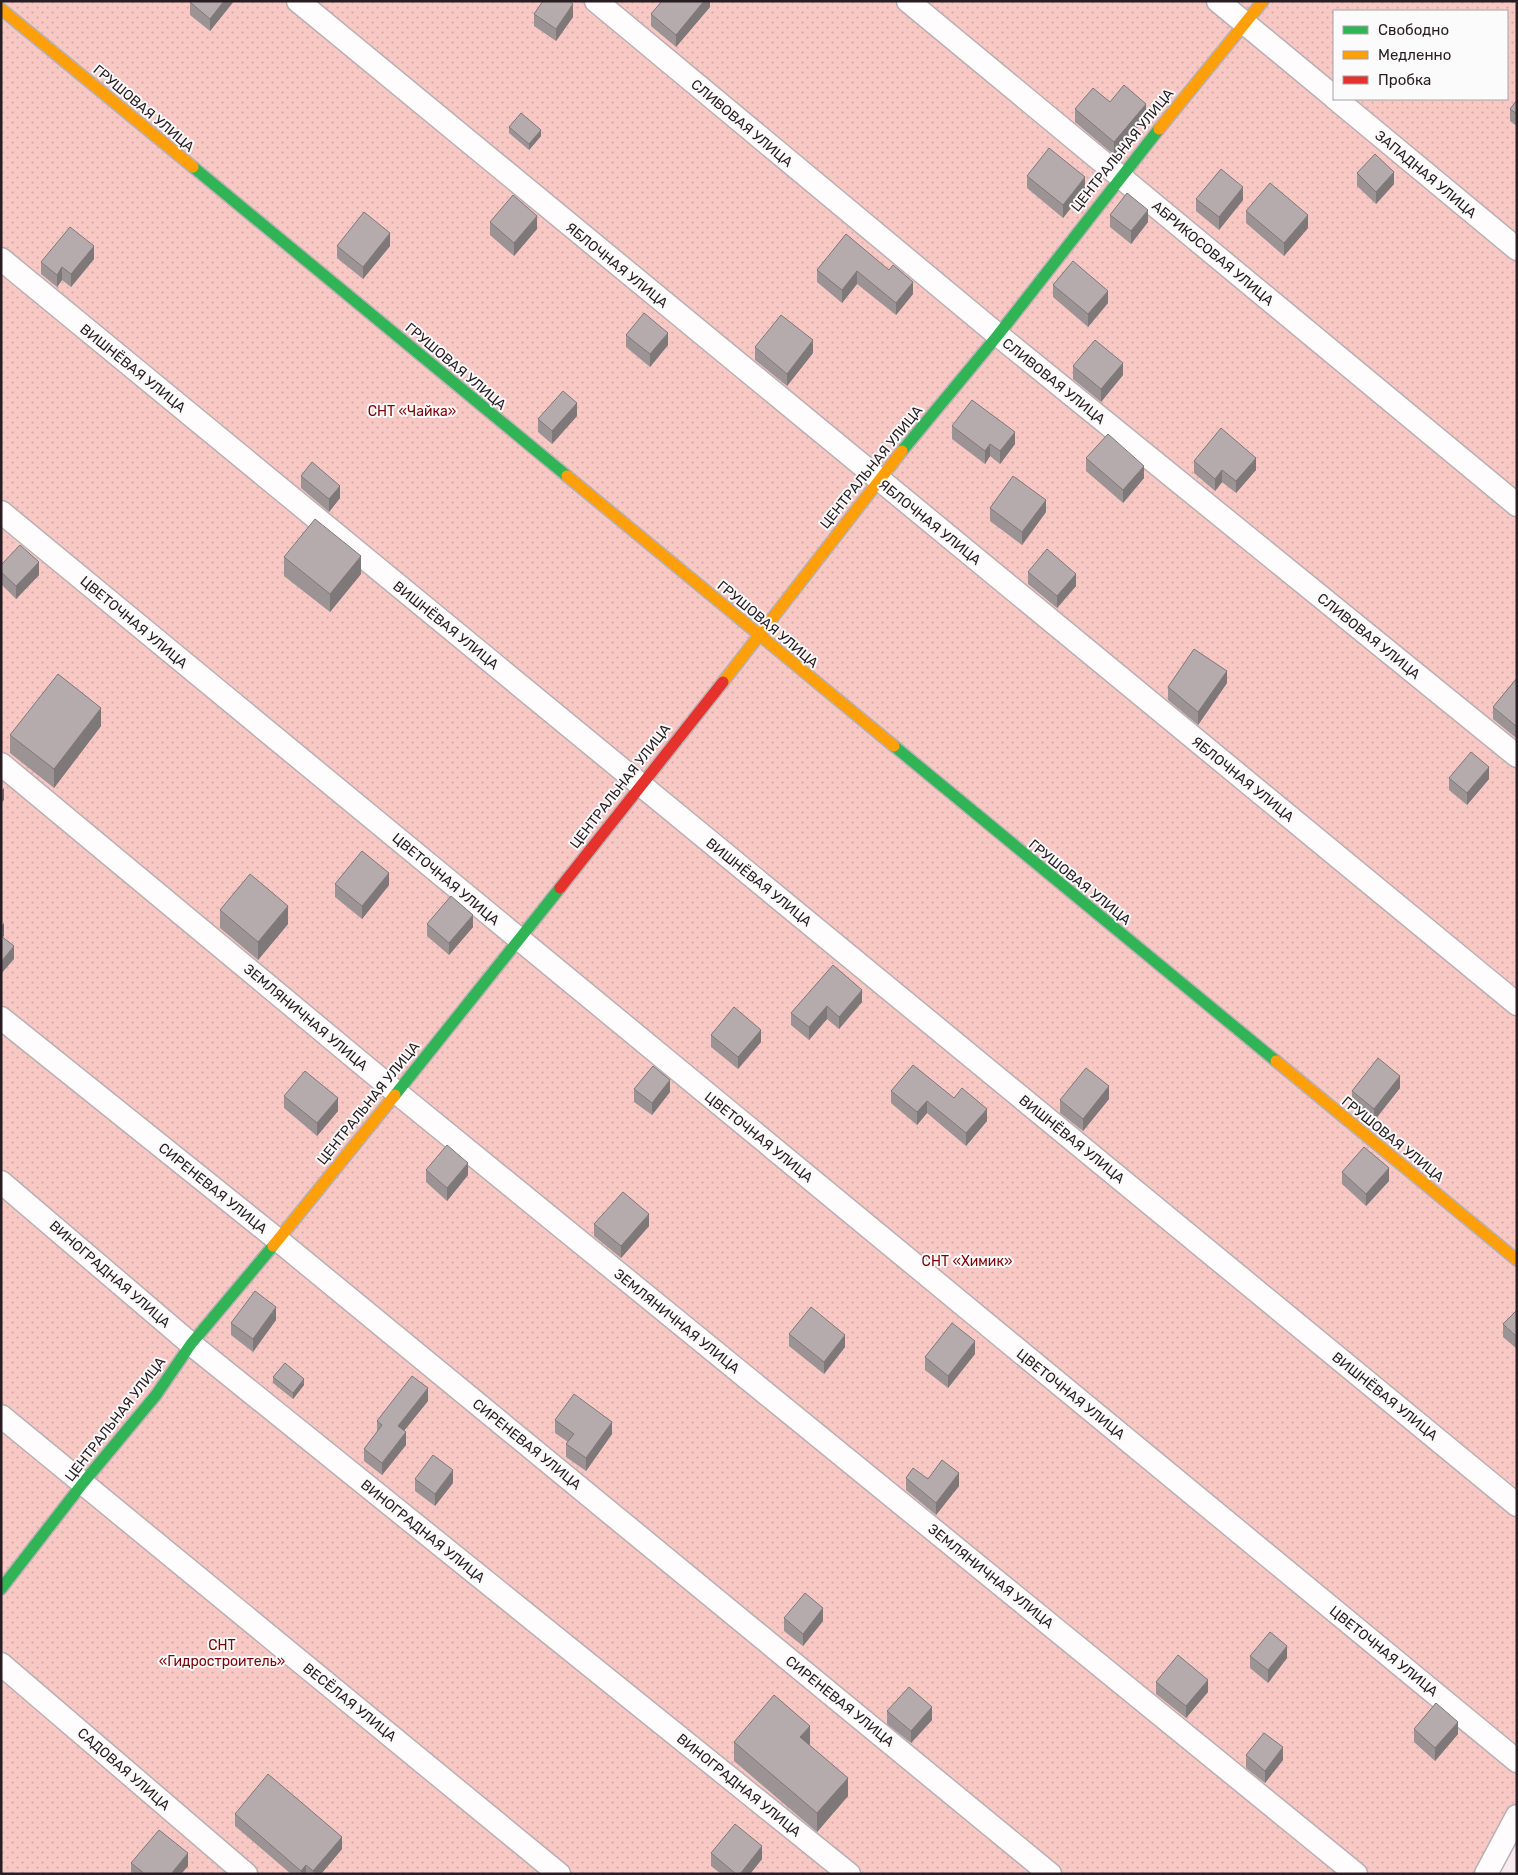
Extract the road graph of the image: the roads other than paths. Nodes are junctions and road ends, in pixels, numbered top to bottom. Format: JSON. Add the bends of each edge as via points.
{"nodes":[{"id":1,"x":298,"y":1,"type":"edge"},
{"id":2,"x":596,"y":1,"type":"edge"},
{"id":3,"x":908,"y":1,"type":"edge"},
{"id":4,"x":1218,"y":1,"type":"edge"},
{"id":5,"x":1263,"y":1,"type":"edge"},
{"id":6,"x":1,"y":9,"type":"edge"},
{"id":7,"x":1245,"y":23,"type":"junction"},
{"id":8,"x":1333,"y":96,"type":"edge"},
{"id":9,"x":1337,"y":100,"type":"edge"},
{"id":10,"x":1120,"y":176,"type":"junction"},
{"id":11,"x":1517,"y":249,"type":"edge"},
{"id":12,"x":1,"y":259,"type":"edge"},
{"id":13,"x":998,"y":335,"type":"junction"},
{"id":14,"x":878,"y":480,"type":"junction"},
{"id":15,"x":1517,"y":505,"type":"edge"},
{"id":16,"x":1,"y":512,"type":"edge"},
{"id":17,"x":758,"y":636,"type":"junction"},
{"id":18,"x":1517,"y":756,"type":"edge"},
{"id":19,"x":1,"y":764,"type":"edge"},
{"id":20,"x":640,"y":784,"type":"junction"},
{"id":21,"x":519,"y":940,"type":"junction"},
{"id":22,"x":1517,"y":1004,"type":"edge"},
{"id":23,"x":1,"y":1018,"type":"edge"},
{"id":24,"x":396,"y":1092,"type":"junction"},
{"id":25,"x":1,"y":1182,"type":"edge"},
{"id":26,"x":278,"y":1240,"type":"junction"},
{"id":27,"x":1517,"y":1260,"type":"edge"},
{"id":28,"x":191,"y":1344,"type":"junction"},
{"id":29,"x":1,"y":1416,"type":"edge"},
{"id":30,"x":83,"y":1483,"type":"junction"},
{"id":31,"x":1517,"y":1505,"type":"edge"},
{"id":32,"x":1,"y":1589,"type":"edge"},
{"id":33,"x":1,"y":1664,"type":"edge"},
{"id":34,"x":1517,"y":1760,"type":"edge"},
{"id":35,"x":1517,"y":1816,"type":"edge"},
{"id":36,"x":246,"y":1874,"type":"edge"},
{"id":37,"x":559,"y":1874,"type":"edge"},
{"id":38,"x":850,"y":1874,"type":"edge"},
{"id":39,"x":1050,"y":1874,"type":"edge"},
{"id":40,"x":1356,"y":1874,"type":"edge"},
{"id":41,"x":1486,"y":1874,"type":"edge"}],
"edges":[{"from":1,"to":14,"type":"street","name":"ЯБЛОЧНАЯ УЛИЦА"},
{"from":2,"to":13,"type":"street","name":"СЛИВОВАЯ УЛИЦА"},
{"from":3,"to":10,"type":"street","name":"АБРИКОСОВАЯ УЛИЦА"},
{"from":4,"to":7,"type":"street","name":"ЗАПАДНАЯ УЛИЦА"},
{"from":5,"to":7,"type":"street","name":"ЦЕНТРАЛЬНАЯ УЛИЦА"},
{"from":6,"to":17,"type":"street","name":"ГРУШОВАЯ УЛИЦА"},
{"from":7,"to":8,"type":"street","name":"ЗАПАДНАЯ УЛИЦА"},
{"from":7,"to":10,"type":"street","name":"ЦЕНТРАЛЬНАЯ УЛИЦА"},
{"from":9,"to":11,"type":"street","name":"ЗАПАДНАЯ УЛИЦА"},
{"from":10,"to":13,"type":"street","name":"ЦЕНТРАЛЬНАЯ УЛИЦА"},
{"from":10,"to":15,"type":"street","name":"АБРИКОСОВАЯ УЛИЦА"},
{"from":12,"to":20,"type":"street","name":"ВИШНЁВАЯ УЛИЦА"},
{"from":13,"to":14,"type":"street","name":"ЦЕНТРАЛЬНАЯ УЛИЦА"},
{"from":13,"to":18,"type":"street","name":"СЛИВОВАЯ УЛИЦА"},
{"from":14,"to":17,"type":"street","name":"ЦЕНТРАЛЬНАЯ УЛИЦА"},
{"from":14,"to":22,"type":"street","name":"ЯБЛОЧНАЯ УЛИЦА"},
{"from":16,"to":21,"type":"street","name":"ЦВЕТОЧНАЯ УЛИЦА"},
{"from":17,"to":20,"type":"street","name":"ЦЕНТРАЛЬНАЯ УЛИЦА"},
{"from":17,"to":27,"type":"street","name":"ГРУШОВАЯ УЛИЦА"},
{"from":19,"to":24,"type":"street","name":"ЗЕМЛЯНИЧНАЯ УЛИЦА"},
{"from":20,"to":21,"type":"street","name":"ЦЕНТРАЛЬНАЯ УЛИЦА"},
{"from":20,"to":31,"type":"street","name":"ВИШНЁВАЯ УЛИЦА"},
{"from":21,"to":24,"type":"street","name":"ЦЕНТРАЛЬНАЯ УЛИЦА"},
{"from":21,"to":34,"type":"street","name":"ЦВЕТОЧНАЯ УЛИЦА"},
{"from":23,"to":26,"type":"street","name":"СИРЕНЕВАЯ УЛИЦА"},
{"from":24,"to":26,"type":"street","name":"ЦЕНТРАЛЬНАЯ УЛИЦА"},
{"from":24,"to":40,"type":"street","name":"ЗЕМЛЯНИЧНАЯ УЛИЦА"},
{"from":25,"to":28,"type":"street","name":"ВИНОГРАДНАЯ УЛИЦА"},
{"from":26,"to":28,"type":"street","name":"ЦЕНТРАЛЬНАЯ УЛИЦА"},
{"from":26,"to":39,"type":"street","name":"СИРЕНЕВАЯ УЛИЦА"},
{"from":28,"to":30,"type":"street","name":"ЦЕНТРАЛЬНАЯ УЛИЦА","via":[[156,1395]]},
{"from":28,"to":38,"type":"street","name":"ВИНОГРАДНАЯ УЛИЦА"},
{"from":29,"to":30,"type":"street","name":"ВЕСЁЛАЯ УЛИЦА"},
{"from":30,"to":32,"type":"street","name":"ЦЕНТРАЛЬНАЯ УЛИЦА"},
{"from":30,"to":37,"type":"street","name":"ВЕСЁЛАЯ УЛИЦА"},
{"from":33,"to":36,"type":"street","name":"САДОВАЯ УЛИЦА"},
{"from":35,"to":41,"type":"street"}]}
